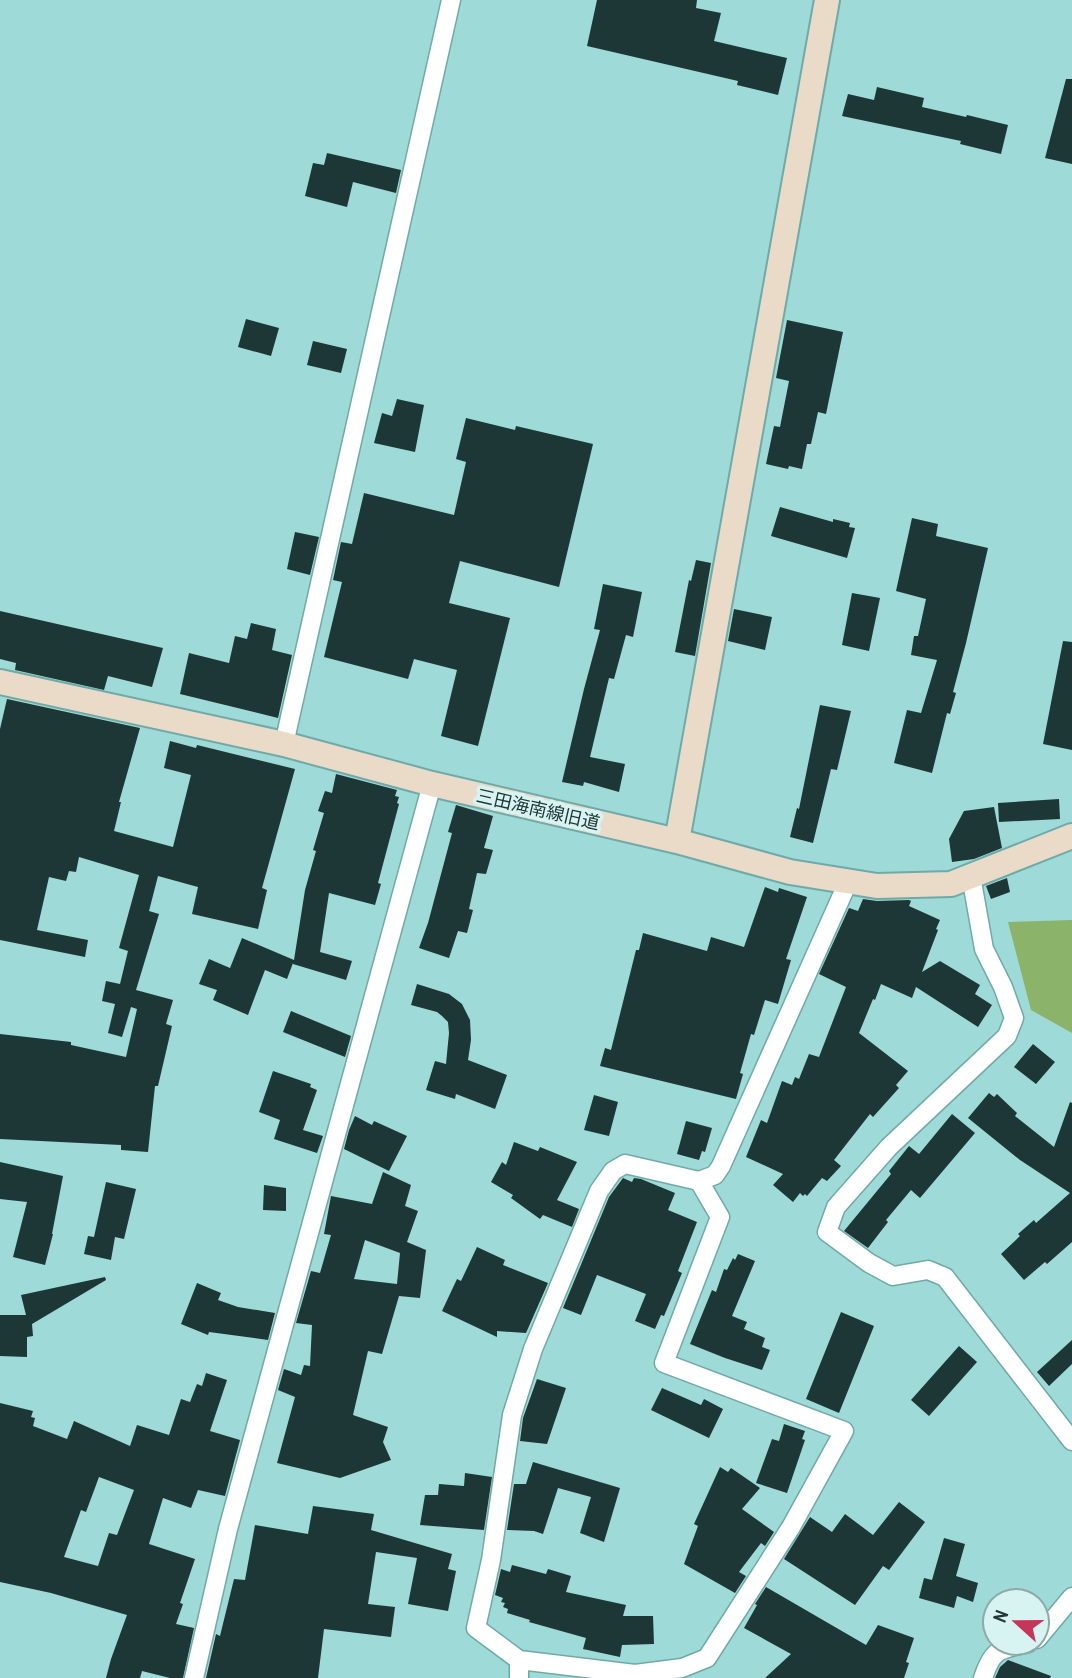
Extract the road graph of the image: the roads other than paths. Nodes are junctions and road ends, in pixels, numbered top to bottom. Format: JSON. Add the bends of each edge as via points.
{"nodes":[{"id":1,"x":451,"y":0,"type":"edge"},
{"id":2,"x":827,"y":0,"type":"edge"},
{"id":3,"x":0,"y":682,"type":"edge"},
{"id":4,"x":284,"y":744,"type":"junction"},
{"id":5,"x":432,"y":784,"type":"junction"},
{"id":6,"x":1072,"y":836,"type":"edge"},
{"id":7,"x":677,"y":841,"type":"junction"},
{"id":8,"x":971,"y":876,"type":"junction"},
{"id":9,"x":848,"y":882,"type":"junction"},
{"id":10,"x":699,"y":1181,"type":"junction"},
{"id":11,"x":1072,"y":1441,"type":"edge"},
{"id":12,"x":1072,"y":1597,"type":"edge"},
{"id":13,"x":1051,"y":1622,"type":"edge"},
{"id":14,"x":992,"y":1657,"type":"edge"},
{"id":15,"x":519,"y":1669,"type":"edge"},
{"id":16,"x":194,"y":1678,"type":"edge"},
{"id":17,"x":983,"y":1678,"type":"edge"}],
"edges":[{"from":1,"to":4,"type":"street"},
{"from":2,"to":7,"type":"street"},
{"from":3,"to":4,"type":"street","name":"三田海南線旧道"},
{"from":4,"to":5,"type":"street","name":"三田海南線旧道"},
{"from":5,"to":7,"type":"street","name":"三田海南線旧道"},
{"from":5,"to":16,"type":"street","via":[[228,1529]]},
{"from":6,"to":8,"type":"street","name":"三田海南線旧道"},
{"from":7,"to":9,"type":"street","name":"三田海南線旧道","via":[[790,872]]},
{"from":8,"to":9,"type":"street","name":"三田海南線旧道","via":[[951,884]]},
{"from":8,"to":11,"type":"street","via":[[984,949],[1014,1018],[1007,1036],[889,1147],[836,1207],[827,1232],[892,1276],[928,1270],[945,1277]]},
{"from":9,"to":10,"type":"street","via":[[721,1166],[715,1175]]},
{"from":10,"to":15,"type":"street","via":[[625,1164],[614,1171],[599,1191],[533,1349],[512,1415],[477,1628]]},
{"from":10,"to":15,"type":"street","via":[[720,1217],[664,1363],[844,1431],[791,1527],[706,1658],[681,1668],[635,1674]]},
{"from":12,"to":13,"type":"street"},
{"from":14,"to":17,"type":"street"}]}
